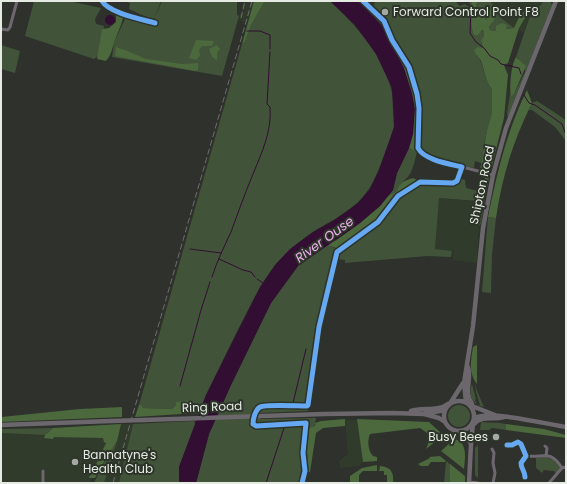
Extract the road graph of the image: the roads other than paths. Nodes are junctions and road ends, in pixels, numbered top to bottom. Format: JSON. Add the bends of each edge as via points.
{"nodes":[{"id":1,"x":17,"y":1,"type":"edge"},
{"id":2,"x":102,"y":1,"type":"edge"},
{"id":3,"x":556,"y":1,"type":"edge"},
{"id":4,"x":111,"y":9,"type":"joint"},
{"id":5,"x":155,"y":23,"type":"dead end"},
{"id":6,"x":1,"y":29,"type":"edge"},
{"id":7,"x":8,"y":30,"type":"junction"},
{"id":8,"x":8,"y":34,"type":"dead end"},
{"id":9,"x":440,"y":161,"type":"dead end"},
{"id":10,"x":493,"y":175,"type":"junction"},
{"id":11,"x":467,"y":366,"type":"junction"},
{"id":12,"x":464,"y":383,"type":"junction"},
{"id":13,"x":454,"y":399,"type":"junction"},
{"id":14,"x":450,"y":404,"type":"junction"},
{"id":15,"x":471,"y":405,"type":"junction"},
{"id":16,"x":445,"y":410,"type":"junction"},
{"id":17,"x":407,"y":413,"type":"junction"},
{"id":18,"x":424,"y":414,"type":"junction"},
{"id":19,"x":496,"y":415,"type":"junction"},
{"id":20,"x":506,"y":417,"type":"junction"},
{"id":21,"x":473,"y":422,"type":"junction"},
{"id":22,"x":446,"y":424,"type":"junction"},
{"id":23,"x":1,"y":425,"type":"edge"},
{"id":24,"x":566,"y":427,"type":"edge"},
{"id":25,"x":461,"y":431,"type":"junction"},
{"id":26,"x":470,"y":444,"type":"junction"},
{"id":27,"x":507,"y":445,"type":"dead end"},
{"id":28,"x":546,"y":446,"type":"dead end"},
{"id":29,"x":492,"y":449,"type":"dead end"},
{"id":30,"x":526,"y":456,"type":"junction"},
{"id":31,"x":546,"y":456,"type":"junction"},
{"id":32,"x":566,"y":467,"type":"edge"},
{"id":33,"x":562,"y":468,"type":"junction"},
{"id":34,"x":44,"y":471,"type":"dead end"},
{"id":35,"x":525,"y":477,"type":"dead end"},
{"id":36,"x":469,"y":482,"type":"edge"},
{"id":37,"x":43,"y":483,"type":"edge"},
{"id":38,"x":478,"y":483,"type":"edge"},
{"id":39,"x":493,"y":483,"type":"edge"},
{"id":40,"x":549,"y":483,"type":"edge"}],
"edges":[{"from":1,"to":7,"type":"street"},
{"from":2,"to":4,"type":"street"},
{"from":3,"to":10,"type":"highway","name":"Shipton Road","via":[[506,128]]},
{"from":4,"to":5,"type":"street"},
{"from":6,"to":7,"type":"street"},
{"from":7,"to":8,"type":"street"},
{"from":9,"to":10,"type":"street"},
{"from":10,"to":11,"type":"highway","name":"Shipton Road","via":[[483,228]]},
{"from":11,"to":12,"type":"highway","name":"Shipton Road"},
{"from":11,"to":15,"type":"highway","via":[[470,374],[468,395]]},
{"from":12,"to":13,"type":"highway","name":"Shipton Road"},
{"from":12,"to":15,"type":"highway","name":"Shipton Road"},
{"from":13,"to":14,"type":"highway","name":"Shipton Road"},
{"from":13,"to":17,"type":"highway","via":[[441,408],[417,409]]},
{"from":14,"to":15,"type":"highway","via":[[456,401]]},
{"from":14,"to":16,"type":"highway"},
{"from":15,"to":19,"type":"highway"},
{"from":15,"to":21,"type":"highway","via":[[474,411]]},
{"from":16,"to":18,"type":"highway","name":"Ring Road"},
{"from":16,"to":22,"type":"highway"},
{"from":17,"to":18,"type":"highway","name":"Ring Road"},
{"from":17,"to":23,"type":"highway","name":"Ring Road","bridge":true,"via":[[263,415]]},
{"from":18,"to":22,"type":"highway","name":"Ring Road","via":[[439,418]]},
{"from":19,"to":20,"type":"highway"},
{"from":19,"to":21,"type":"highway","via":[[480,415]]},
{"from":20,"to":21,"type":"highway","via":[[484,418]]},
{"from":20,"to":24,"type":"highway"},
{"from":21,"to":25,"type":"highway","via":[[469,428]]},
{"from":21,"to":26,"type":"main road"},
{"from":22,"to":25,"type":"highway","via":[[453,430]]},
{"from":25,"to":26,"type":"main road"},
{"from":26,"to":36,"type":"main road"},
{"from":27,"to":30,"type":"street","via":[[520,443]]},
{"from":28,"to":31,"type":"street"},
{"from":29,"to":39,"type":"street","via":[[495,453]]},
{"from":30,"to":31,"type":"street"},
{"from":30,"to":35,"type":"street","via":[[521,463]]},
{"from":31,"to":33,"type":"street","via":[[556,459]]},
{"from":32,"to":33,"type":"street"},
{"from":33,"to":40,"type":"street"},
{"from":34,"to":37,"type":"street"},
{"from":36,"to":38,"type":"street"}]}
